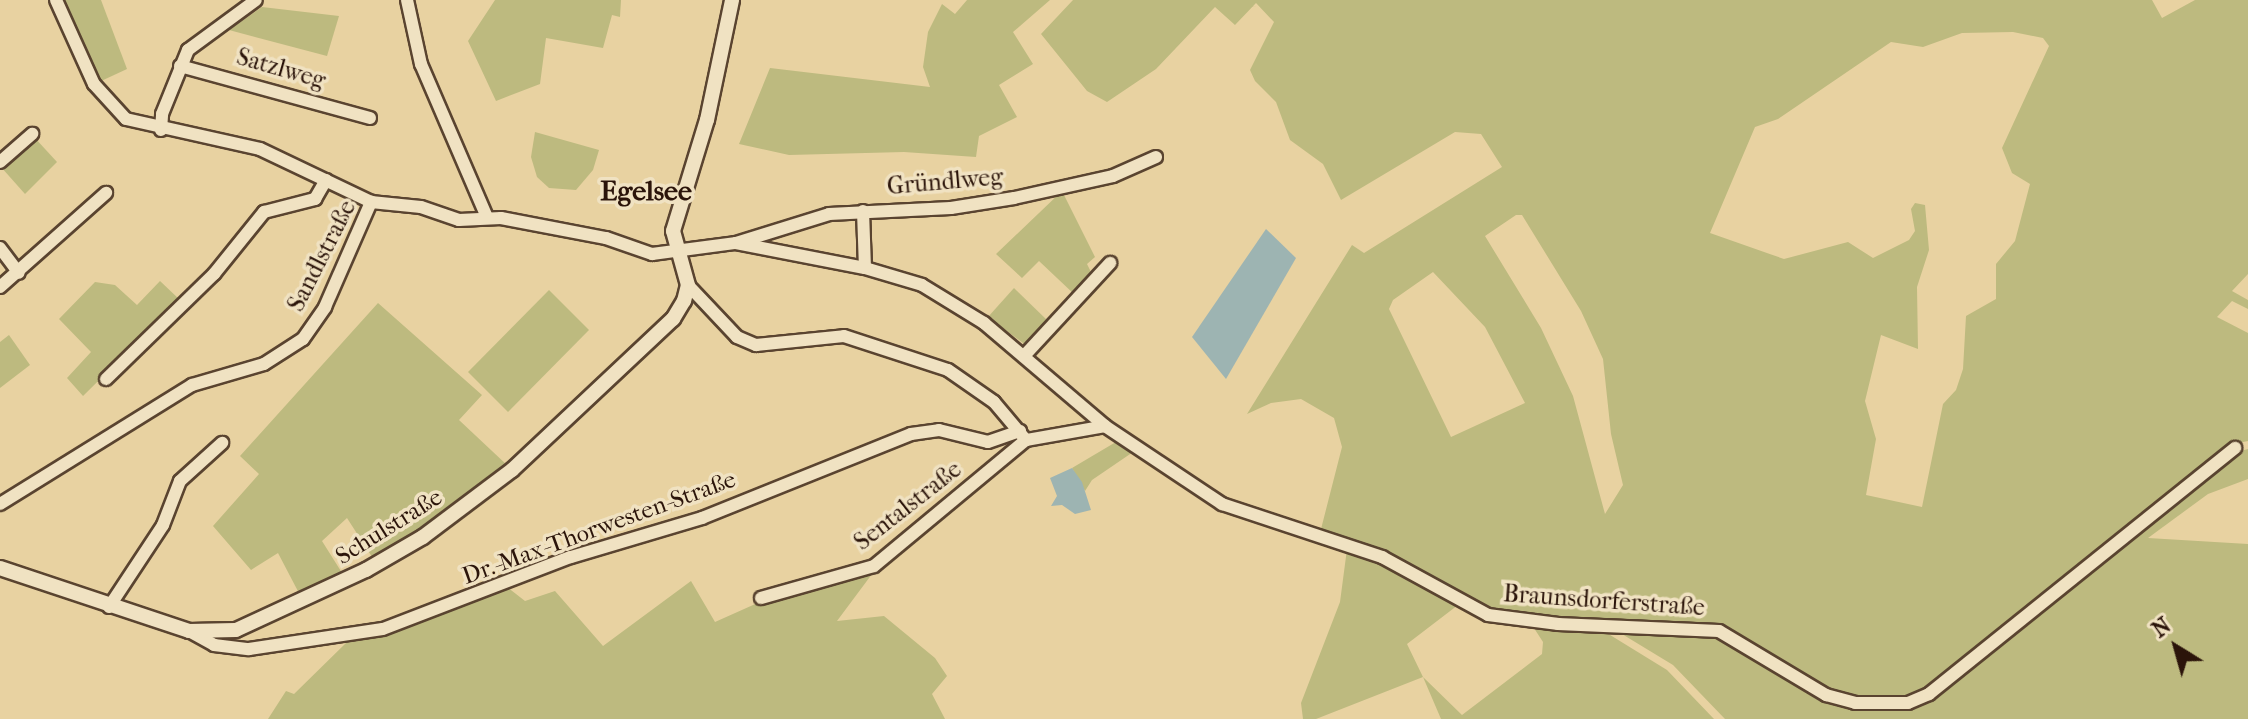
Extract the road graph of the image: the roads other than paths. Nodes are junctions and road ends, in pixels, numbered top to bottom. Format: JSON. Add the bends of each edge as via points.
{"nodes":[{"id":1,"x":56,"y":0,"type":"edge"},
{"id":2,"x":256,"y":0,"type":"edge"},
{"id":3,"x":407,"y":0,"type":"edge"},
{"id":4,"x":732,"y":0,"type":"edge"},
{"id":5,"x":180,"y":66,"type":"junction"},
{"id":6,"x":370,"y":118,"type":"dead end"},
{"id":7,"x":161,"y":130,"type":"junction"},
{"id":8,"x":32,"y":134,"type":"dead end"},
{"id":9,"x":1156,"y":157,"type":"dead end"},
{"id":10,"x":0,"y":162,"type":"edge"},
{"id":11,"x":326,"y":180,"type":"junction"},
{"id":12,"x":106,"y":193,"type":"dead end"},
{"id":13,"x":371,"y":202,"type":"junction"},
{"id":14,"x":863,"y":211,"type":"junction"},
{"id":15,"x":487,"y":217,"type":"junction"},
{"id":16,"x":736,"y":243,"type":"junction"},
{"id":17,"x":0,"y":248,"type":"edge"},
{"id":18,"x":677,"y":249,"type":"junction"},
{"id":19,"x":1110,"y":263,"type":"dead end"},
{"id":20,"x":865,"y":268,"type":"junction"},
{"id":21,"x":19,"y":273,"type":"junction"},
{"id":22,"x":688,"y":285,"type":"junction"},
{"id":23,"x":0,"y":287,"type":"edge"},
{"id":24,"x":1024,"y":356,"type":"junction"},
{"id":25,"x":106,"y":379,"type":"dead end"},
{"id":26,"x":1105,"y":426,"type":"junction"},
{"id":27,"x":1023,"y":436,"type":"junction"},
{"id":28,"x":222,"y":443,"type":"dead end"},
{"id":29,"x":2235,"y":448,"type":"dead end"},
{"id":30,"x":0,"y":504,"type":"edge"},
{"id":31,"x":0,"y":568,"type":"edge"},
{"id":32,"x":761,"y":598,"type":"dead end"},
{"id":33,"x":109,"y":607,"type":"junction"},
{"id":34,"x":189,"y":631,"type":"junction"}],
"edges":[{"from":1,"to":7,"type":"street","via":[[94,84],[110,106],[126,119]]},
{"from":2,"to":5,"type":"street","name":"Satzlweg","via":[[197,40]]},
{"from":3,"to":15,"type":"street","via":[[421,64]]},
{"from":4,"to":18,"type":"street","via":[[707,120],[676,220]]},
{"from":5,"to":6,"type":"street","name":"Satzlweg"},
{"from":5,"to":7,"type":"street","name":"Satzlweg"},
{"from":7,"to":11,"type":"street","via":[[260,149]]},
{"from":8,"to":10,"type":"street"},
{"from":9,"to":14,"type":"street","name":"Gründlweg","via":[[1113,176],[972,206]]},
{"from":11,"to":13,"type":"street"},
{"from":11,"to":25,"type":"street","via":[[315,199],[264,212],[214,274]]},
{"from":12,"to":21,"type":"street"},
{"from":13,"to":15,"type":"street","name":"Sandlstraße","via":[[421,207],[459,220]]},
{"from":13,"to":30,"type":"street","name":"Sandlstraße","via":[[325,307],[303,339],[264,364],[192,385]]},
{"from":14,"to":16,"type":"street","name":"Gründlweg","via":[[829,214]]},
{"from":14,"to":20,"type":"street"},
{"from":15,"to":18,"type":"street","name":"Sandlstraße","via":[[606,238],[652,254]]},
{"from":16,"to":18,"type":"street","name":"Braunsdorferstraße"},
{"from":16,"to":20,"type":"street","name":"Braunsdorferstraße"},
{"from":17,"to":21,"type":"street"},
{"from":18,"to":22,"type":"street"},
{"from":19,"to":24,"type":"street"},
{"from":20,"to":24,"type":"street","name":"Braunsdorferstraße","via":[[922,285],[984,323]]},
{"from":21,"to":23,"type":"street"},
{"from":22,"to":27,"type":"street","via":[[747,342],[773,345],[824,335],[876,344],[948,370],[994,402]]},
{"from":22,"to":34,"type":"street","name":"Schulstraße","via":[[673,319],[512,470],[423,537],[264,620],[236,630]]},
{"from":24,"to":26,"type":"street","name":"Braunsdorferstraße"},
{"from":26,"to":27,"type":"street","name":"Dr.-Max-Thorwesten-Straße"},
{"from":26,"to":29,"type":"street","name":"Braunsdorferstraße","via":[[1222,504],[1382,557],[1488,615],[1558,624],[1719,631],[1826,695],[1883,705],[1908,703],[1951,679]]},
{"from":27,"to":32,"type":"street","name":"Sentalstraße","via":[[874,566]]},
{"from":27,"to":34,"type":"street","name":"Dr.-Max-Thorwesten-Straße","via":[[988,442],[939,430],[911,434],[702,518],[599,547],[414,620],[358,635],[229,649]]},
{"from":28,"to":33,"type":"street","via":[[180,481],[163,525]]},
{"from":31,"to":33,"type":"street","name":"Schulstraße"},
{"from":33,"to":34,"type":"street","name":"Schulstraße"}]}
